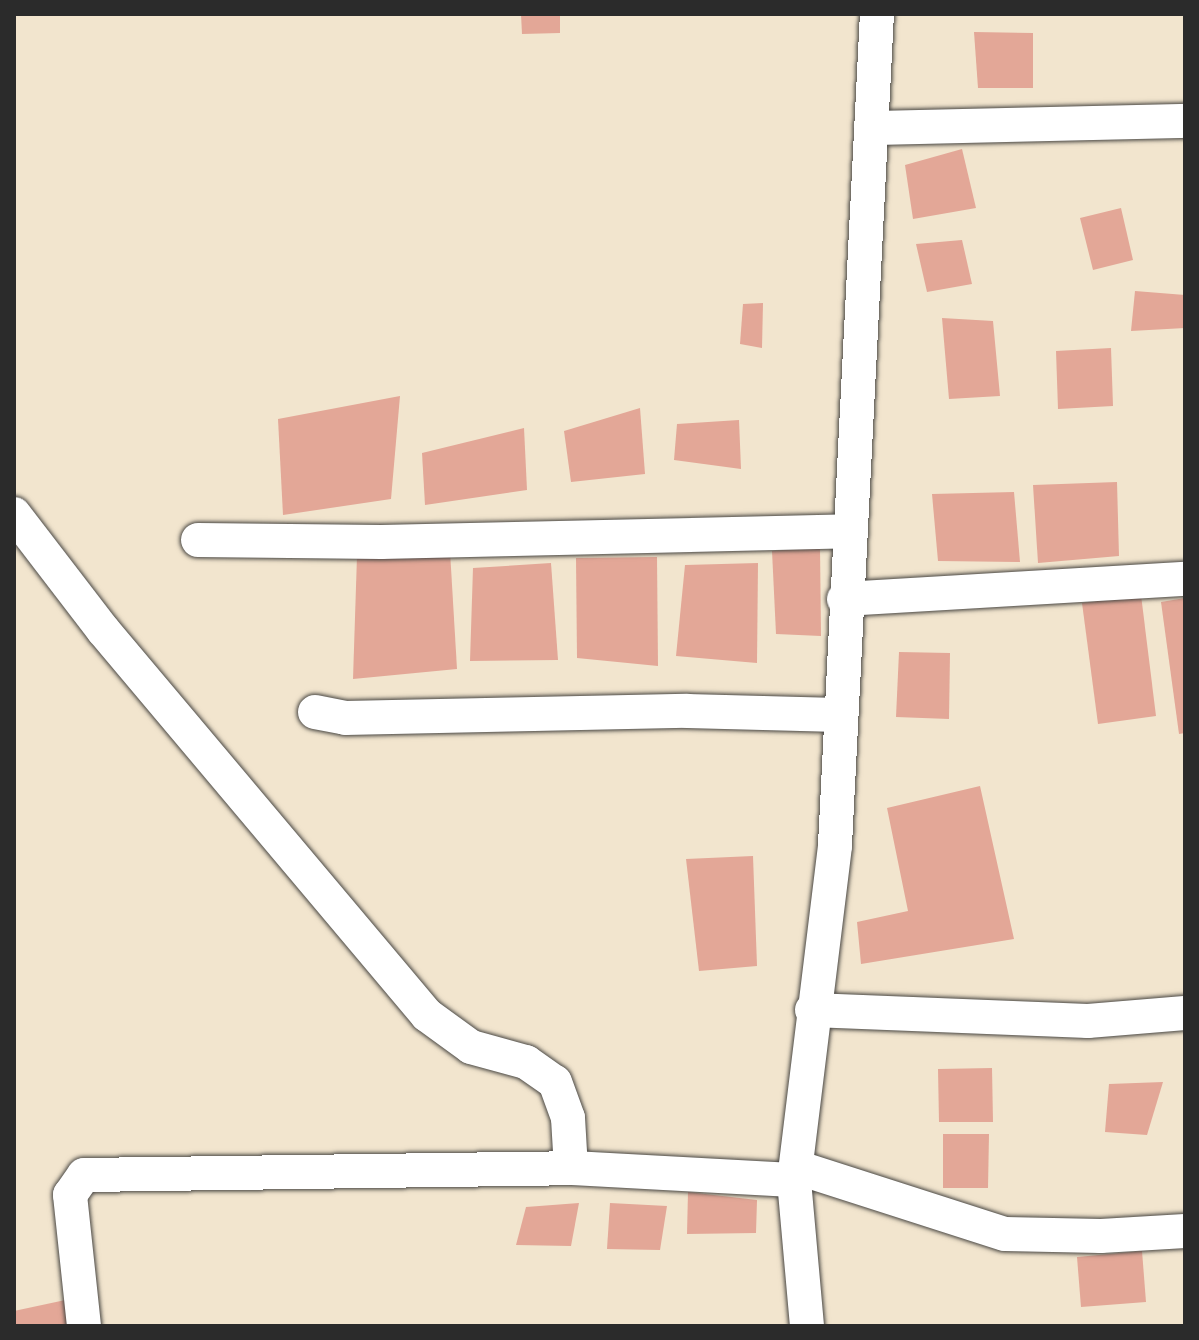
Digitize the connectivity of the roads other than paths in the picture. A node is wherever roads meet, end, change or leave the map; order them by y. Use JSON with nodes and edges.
{"nodes":[{"id":1,"x":877,"y":14,"type":"edge"},
{"id":2,"x":1185,"y":121,"type":"edge"},
{"id":3,"x":871,"y":128,"type":"junction"},
{"id":4,"x":14,"y":514,"type":"edge"},
{"id":5,"x":850,"y":531,"type":"junction"},
{"id":6,"x":198,"y":540,"type":"dead end"},
{"id":7,"x":1185,"y":579,"type":"edge"},
{"id":8,"x":844,"y":599,"type":"junction"},
{"id":9,"x":315,"y":712,"type":"dead end"},
{"id":10,"x":839,"y":715,"type":"junction"},
{"id":11,"x":812,"y":1010,"type":"junction"},
{"id":12,"x":1185,"y":1013,"type":"edge"},
{"id":13,"x":571,"y":1168,"type":"junction"},
{"id":14,"x":795,"y":1174,"type":"junction"},
{"id":15,"x":1185,"y":1231,"type":"edge"},
{"id":16,"x":84,"y":1326,"type":"edge"},
{"id":17,"x":807,"y":1326,"type":"edge"}],
"edges":[{"from":1,"to":3,"type":"street"},
{"from":2,"to":3,"type":"street"},
{"from":3,"to":5,"type":"street"},
{"from":4,"to":13,"type":"street"},
{"from":5,"to":6,"type":"street"},
{"from":5,"to":8,"type":"street"},
{"from":7,"to":8,"type":"street"},
{"from":8,"to":10,"type":"street"},
{"from":9,"to":10,"type":"street"},
{"from":10,"to":11,"type":"street"},
{"from":11,"to":12,"type":"street"},
{"from":11,"to":14,"type":"street"},
{"from":13,"to":14,"type":"street"},
{"from":13,"to":16,"type":"street"},
{"from":14,"to":15,"type":"street"},
{"from":14,"to":17,"type":"street"}]}
